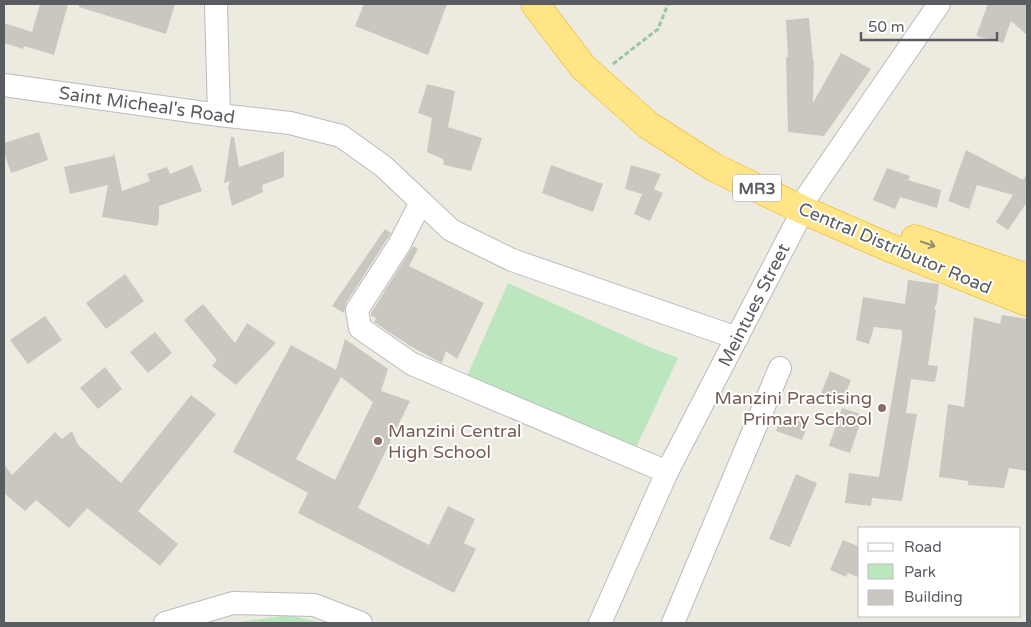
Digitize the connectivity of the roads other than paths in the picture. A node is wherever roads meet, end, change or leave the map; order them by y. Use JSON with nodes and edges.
{"nodes":[{"id":1,"x":216,"y":4,"type":"edge"},
{"id":2,"x":534,"y":4,"type":"edge"},
{"id":3,"x":556,"y":4,"type":"edge"},
{"id":4,"x":939,"y":4,"type":"edge"},
{"id":5,"x":4,"y":86,"type":"edge"},
{"id":6,"x":219,"y":115,"type":"junction"},
{"id":7,"x":421,"y":202,"type":"junction"},
{"id":8,"x":806,"y":203,"type":"junction"},
{"id":9,"x":1027,"y":278,"type":"edge"},
{"id":10,"x":1027,"y":302,"type":"edge"},
{"id":11,"x":737,"y":338,"type":"junction"},
{"id":12,"x":780,"y":368,"type":"dead end"},
{"id":13,"x":667,"y":472,"type":"junction"},
{"id":14,"x":165,"y":623,"type":"edge"},
{"id":15,"x":361,"y":623,"type":"edge"},
{"id":16,"x":600,"y":623,"type":"edge"},
{"id":17,"x":673,"y":623,"type":"edge"}],
"edges":[{"from":1,"to":6,"type":"street"},
{"from":2,"to":8,"type":"highway","name":"Central Distributor Road","number":"MR3"},
{"from":3,"to":8,"type":"highway","name":"Central Distributor Road","number":"MR3"},
{"from":4,"to":8,"type":"street","name":"Meintues Street"},
{"from":5,"to":6,"type":"street","name":"Saint Micheal's Road"},
{"from":6,"to":7,"type":"street","name":"Saint Micheal's Road"},
{"from":7,"to":11,"type":"street","name":"Saint Micheal's Road"},
{"from":7,"to":13,"type":"street"},
{"from":8,"to":9,"type":"highway","name":"Central Distributor Road","number":"MR3","one_way":true},
{"from":8,"to":10,"type":"highway","name":"Central Distributor Road","number":"MR3"},
{"from":8,"to":11,"type":"street","name":"Meintues Street"},
{"from":11,"to":13,"type":"street","name":"Meintues Street"},
{"from":12,"to":17,"type":"street"},
{"from":13,"to":16,"type":"street","name":"Meintues Street"},
{"from":14,"to":15,"type":"street"}]}
